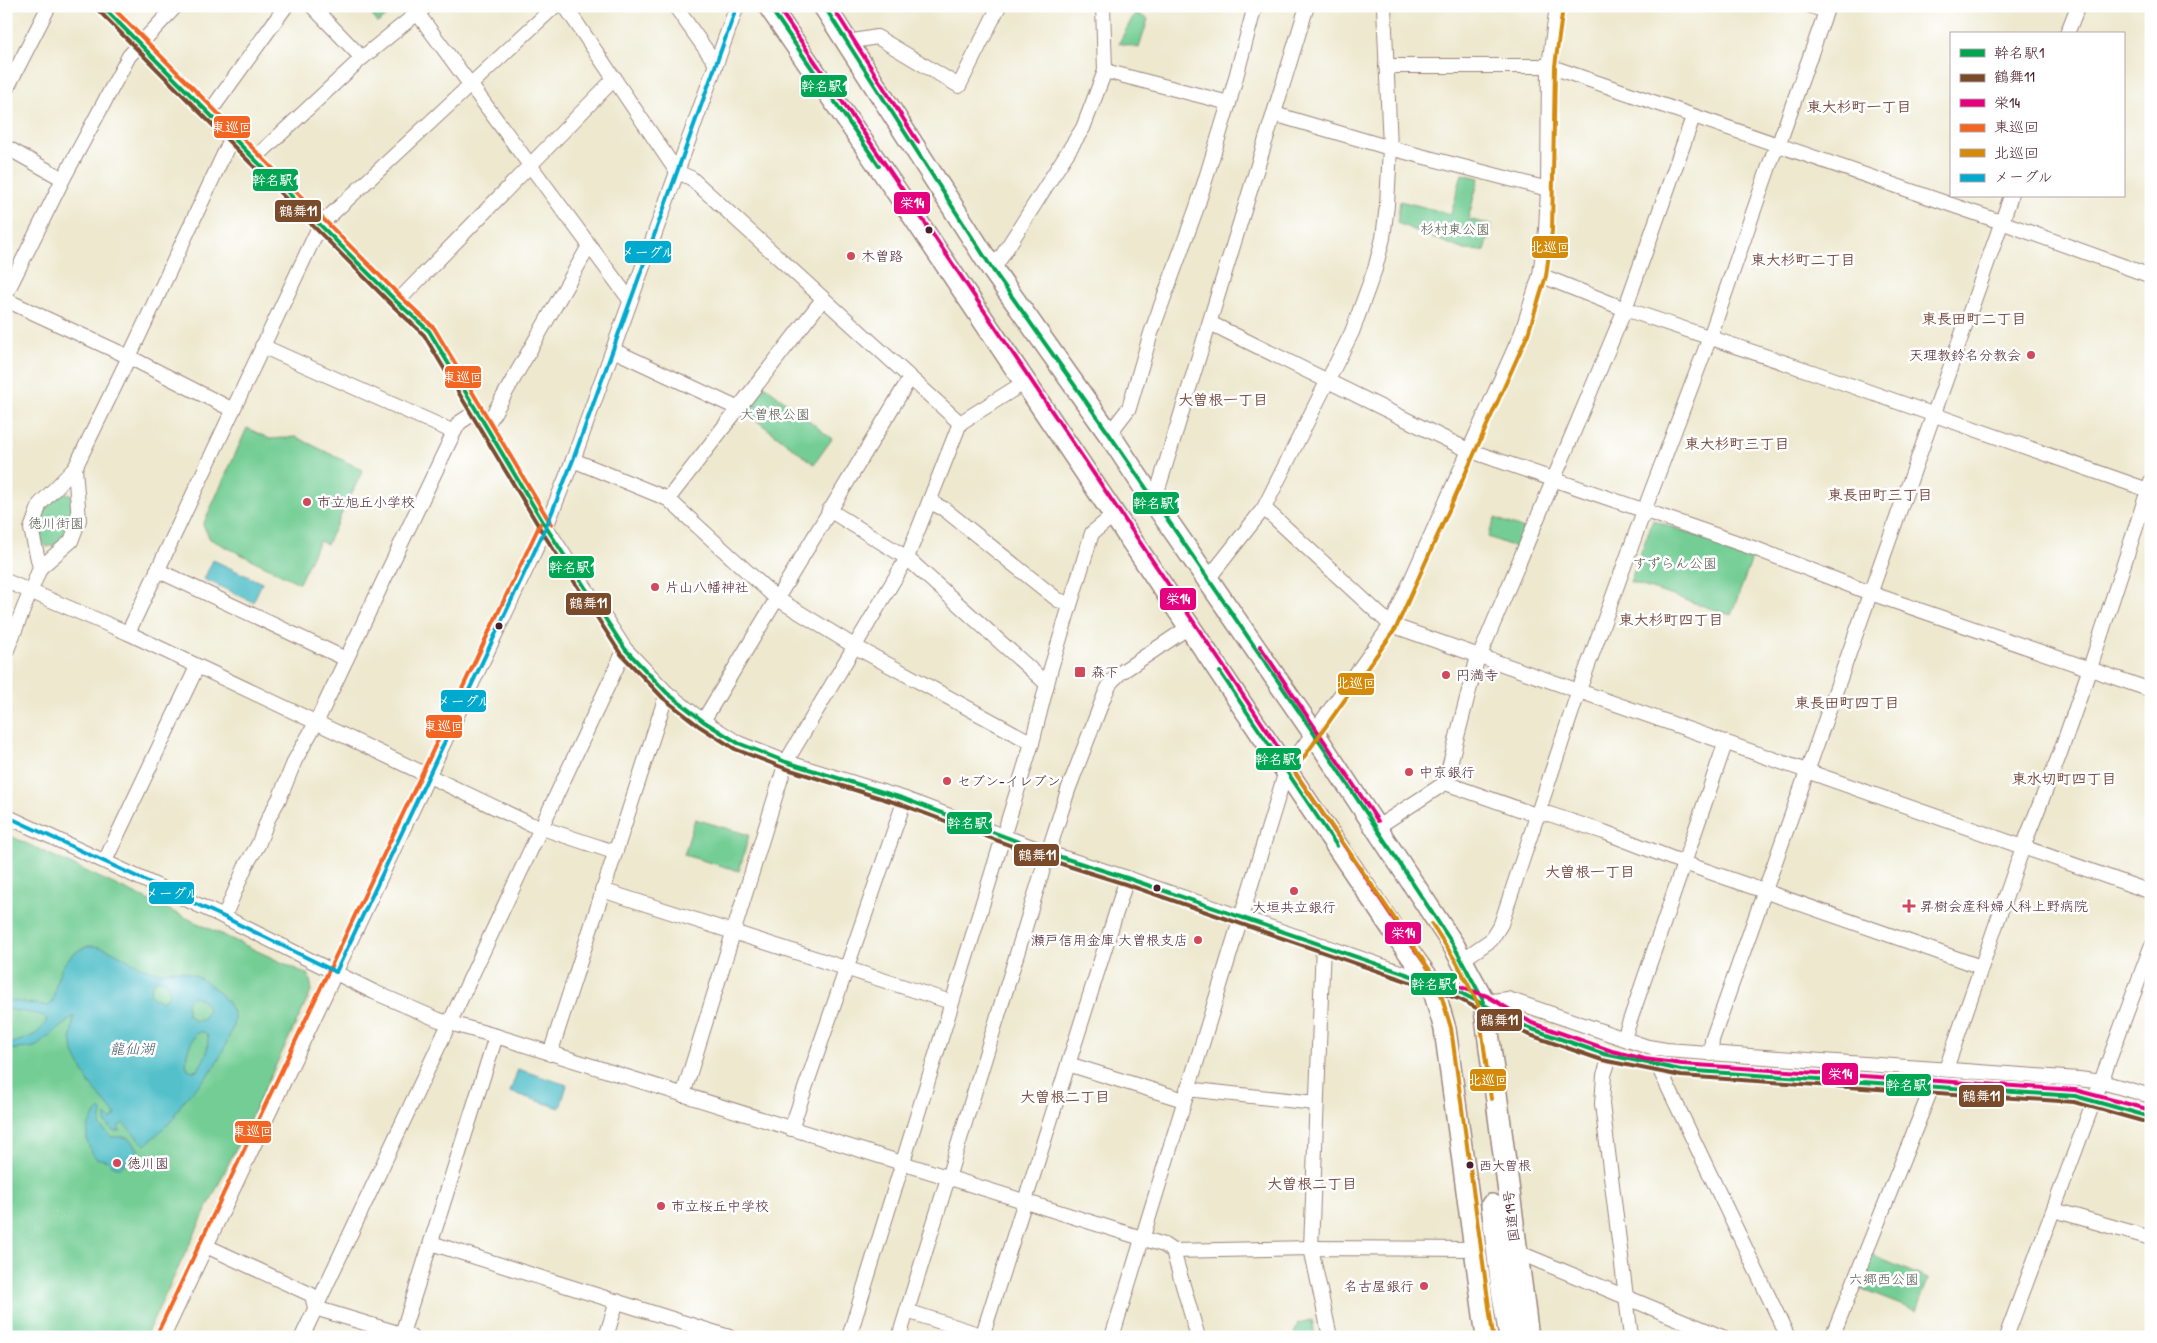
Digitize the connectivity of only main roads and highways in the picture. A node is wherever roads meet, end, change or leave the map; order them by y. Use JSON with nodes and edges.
{"nodes":[{"id":1,"x":769,"y":6,"type":"edge"},
{"id":2,"x":824,"y":6,"type":"edge"},
{"id":3,"x":1492,"y":1205,"type":"dead end"},
{"id":4,"x":1487,"y":1337,"type":"edge"},
{"id":5,"x":1510,"y":1337,"type":"edge"},
{"id":6,"x":1528,"y":1337,"type":"edge"}],
"edges":[{"from":1,"to":4,"type":"highway"},
{"from":2,"to":6,"type":"highway","name":"国道19号"},
{"from":3,"to":5,"type":"highway"}]}
